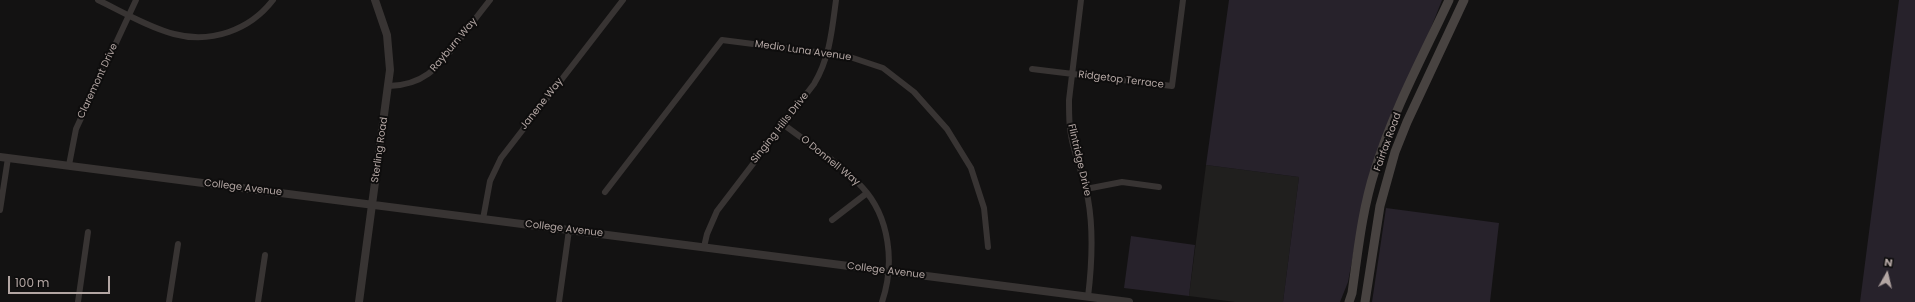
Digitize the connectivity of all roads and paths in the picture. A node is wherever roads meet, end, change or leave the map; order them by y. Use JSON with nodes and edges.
{"nodes":[{"id":1,"x":98,"y":0,"type":"edge"},
{"id":2,"x":136,"y":0,"type":"edge"},
{"id":3,"x":273,"y":0,"type":"edge"},
{"id":4,"x":375,"y":0,"type":"edge"},
{"id":5,"x":490,"y":0,"type":"edge"},
{"id":6,"x":623,"y":0,"type":"edge"},
{"id":7,"x":836,"y":0,"type":"edge"},
{"id":8,"x":1081,"y":0,"type":"edge"},
{"id":9,"x":1182,"y":0,"type":"edge"},
{"id":10,"x":1449,"y":0,"type":"edge"},
{"id":11,"x":1464,"y":0,"type":"edge"},
{"id":12,"x":129,"y":15,"type":"junction"},
{"id":13,"x":828,"y":54,"type":"junction"},
{"id":14,"x":1032,"y":69,"type":"dead end"},
{"id":15,"x":1072,"y":74,"type":"junction"},
{"id":16,"x":389,"y":86,"type":"junction"},
{"id":17,"x":784,"y":124,"type":"junction"},
{"id":18,"x":4,"y":157,"type":"edge"},
{"id":19,"x":69,"y":166,"type":"junction"},
{"id":20,"x":1159,"y":187,"type":"dead end"},
{"id":21,"x":1086,"y":189,"type":"junction"},
{"id":22,"x":605,"y":192,"type":"dead end"},
{"id":23,"x":867,"y":193,"type":"junction"},
{"id":24,"x":373,"y":205,"type":"junction"},
{"id":25,"x":0,"y":210,"type":"edge"},
{"id":26,"x":483,"y":219,"type":"junction"},
{"id":27,"x":832,"y":220,"type":"dead end"},
{"id":28,"x":568,"y":230,"type":"junction"},
{"id":29,"x":88,"y":232,"type":"dead end"},
{"id":30,"x":178,"y":244,"type":"dead end"},
{"id":31,"x":704,"y":247,"type":"junction"},
{"id":32,"x":988,"y":247,"type":"dead end"},
{"id":33,"x":264,"y":255,"type":"dead end"},
{"id":34,"x":888,"y":271,"type":"junction"},
{"id":35,"x":1088,"y":297,"type":"junction"},
{"id":36,"x":78,"y":302,"type":"edge"},
{"id":37,"x":170,"y":302,"type":"edge"},
{"id":38,"x":258,"y":302,"type":"edge"},
{"id":39,"x":359,"y":302,"type":"edge"},
{"id":40,"x":559,"y":302,"type":"edge"},
{"id":41,"x":882,"y":302,"type":"edge"},
{"id":42,"x":1129,"y":302,"type":"edge"},
{"id":43,"x":1349,"y":302,"type":"edge"},
{"id":44,"x":1364,"y":302,"type":"edge"}],
"edges":[{"from":1,"to":12,"type":"street"},
{"from":2,"to":12,"type":"street","name":"Claremont Drive"},
{"from":3,"to":12,"type":"street"},
{"from":4,"to":16,"type":"street","name":"Sterling Road"},
{"from":5,"to":16,"type":"street","name":"Rayburn Way"},
{"from":6,"to":26,"type":"street","name":"Janene Way"},
{"from":7,"to":13,"type":"street","name":"Singing Hills Drive"},
{"from":8,"to":15,"type":"street","name":"Flintridge Drive"},
{"from":9,"to":15,"type":"street","name":"Ridgetop Terrace"},
{"from":10,"to":43,"type":"main road","name":"Fairfax Road"},
{"from":11,"to":44,"type":"main road","name":"Fairfax Road"},
{"from":12,"to":19,"type":"street","name":"Claremont Drive"},
{"from":13,"to":17,"type":"street","name":"Singing Hills Drive"},
{"from":13,"to":22,"type":"street","name":"Medio Luna Avenue"},
{"from":13,"to":32,"type":"street","name":"Medio Luna Avenue"},
{"from":14,"to":15,"type":"street","name":"Ridgetop Terrace"},
{"from":15,"to":21,"type":"street","name":"Flintridge Drive"},
{"from":16,"to":24,"type":"street","name":"Sterling Road"},
{"from":17,"to":23,"type":"street","name":"O Donnell Way"},
{"from":17,"to":31,"type":"street","name":"Singing Hills Drive"},
{"from":18,"to":19,"type":"street","name":"College Avenue"},
{"from":18,"to":25,"type":"street"},
{"from":19,"to":24,"type":"street","name":"College Avenue"},
{"from":20,"to":21,"type":"street"},
{"from":21,"to":35,"type":"street","name":"Flintridge Drive"},
{"from":23,"to":27,"type":"street"},
{"from":23,"to":34,"type":"street","name":"O Donnell Way"},
{"from":24,"to":26,"type":"street","name":"College Avenue"},
{"from":24,"to":39,"type":"street","name":"Sterling Road"},
{"from":26,"to":28,"type":"street","name":"College Avenue"},
{"from":28,"to":31,"type":"street","name":"College Avenue"},
{"from":28,"to":40,"type":"street"},
{"from":29,"to":36,"type":"street"},
{"from":30,"to":37,"type":"street"},
{"from":31,"to":34,"type":"street","name":"College Avenue"},
{"from":33,"to":38,"type":"street"},
{"from":34,"to":35,"type":"street","name":"College Avenue"},
{"from":34,"to":41,"type":"street","name":"O Donnell Way"},
{"from":35,"to":42,"type":"street","name":"College Avenue"}]}
